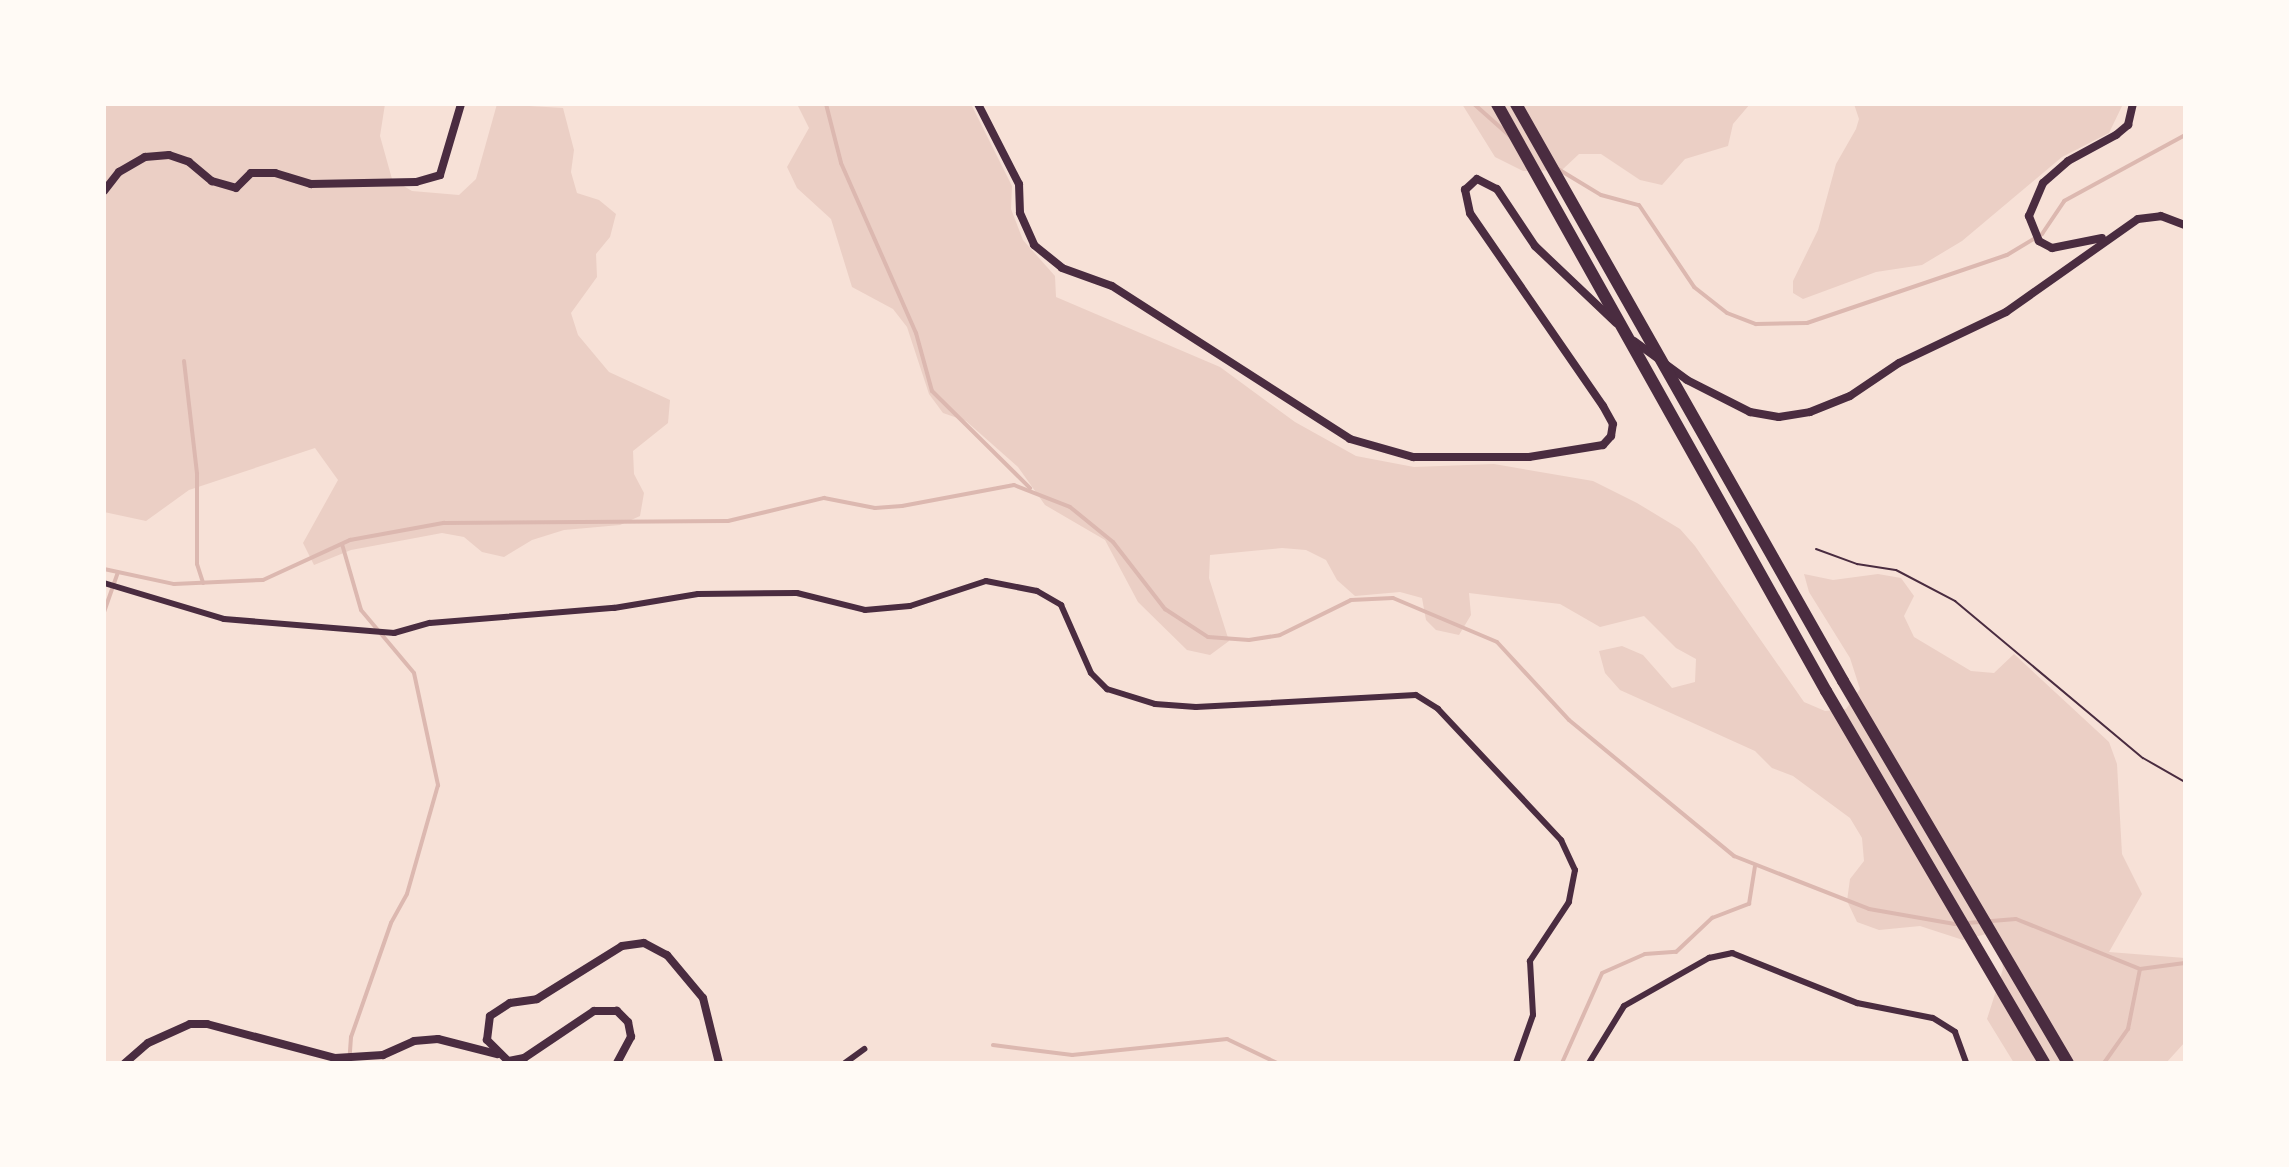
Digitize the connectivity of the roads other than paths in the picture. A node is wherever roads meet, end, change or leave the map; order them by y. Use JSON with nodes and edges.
{"nodes":[{"id":1,"x":461,"y":104,"type":"edge"},
{"id":2,"x":978,"y":104,"type":"edge"},
{"id":3,"x":1497,"y":104,"type":"edge"},
{"id":4,"x":1516,"y":104,"type":"edge"},
{"id":5,"x":2133,"y":104,"type":"edge"},
{"id":6,"x":104,"y":191,"type":"edge"},
{"id":7,"x":2185,"y":225,"type":"edge"},
{"id":8,"x":2107,"y":236,"type":"junction"},
{"id":9,"x":104,"y":583,"type":"edge"},
{"id":10,"x":864,"y":1049,"type":"dead end"},
{"id":11,"x":497,"y":1054,"type":"junction"},
{"id":12,"x":125,"y":1063,"type":"edge"},
{"id":13,"x":617,"y":1063,"type":"edge"},
{"id":14,"x":719,"y":1063,"type":"edge"},
{"id":15,"x":845,"y":1063,"type":"edge"},
{"id":16,"x":1516,"y":1063,"type":"edge"},
{"id":17,"x":1589,"y":1063,"type":"edge"},
{"id":18,"x":1966,"y":1063,"type":"edge"},
{"id":19,"x":2044,"y":1063,"type":"edge"},
{"id":20,"x":2068,"y":1063,"type":"edge"}],
"edges":[{"from":1,"to":6,"type":"street"},
{"from":2,"to":8,"type":"street"},
{"from":3,"to":19,"type":"highway"},
{"from":4,"to":20,"type":"highway"},
{"from":5,"to":8,"type":"street"},
{"from":7,"to":8,"type":"street"},
{"from":9,"to":16,"type":"street"},
{"from":10,"to":15,"type":"street"},
{"from":11,"to":12,"type":"street"},
{"from":11,"to":13,"type":"street"},
{"from":11,"to":14,"type":"street"},
{"from":17,"to":18,"type":"street"}]}
